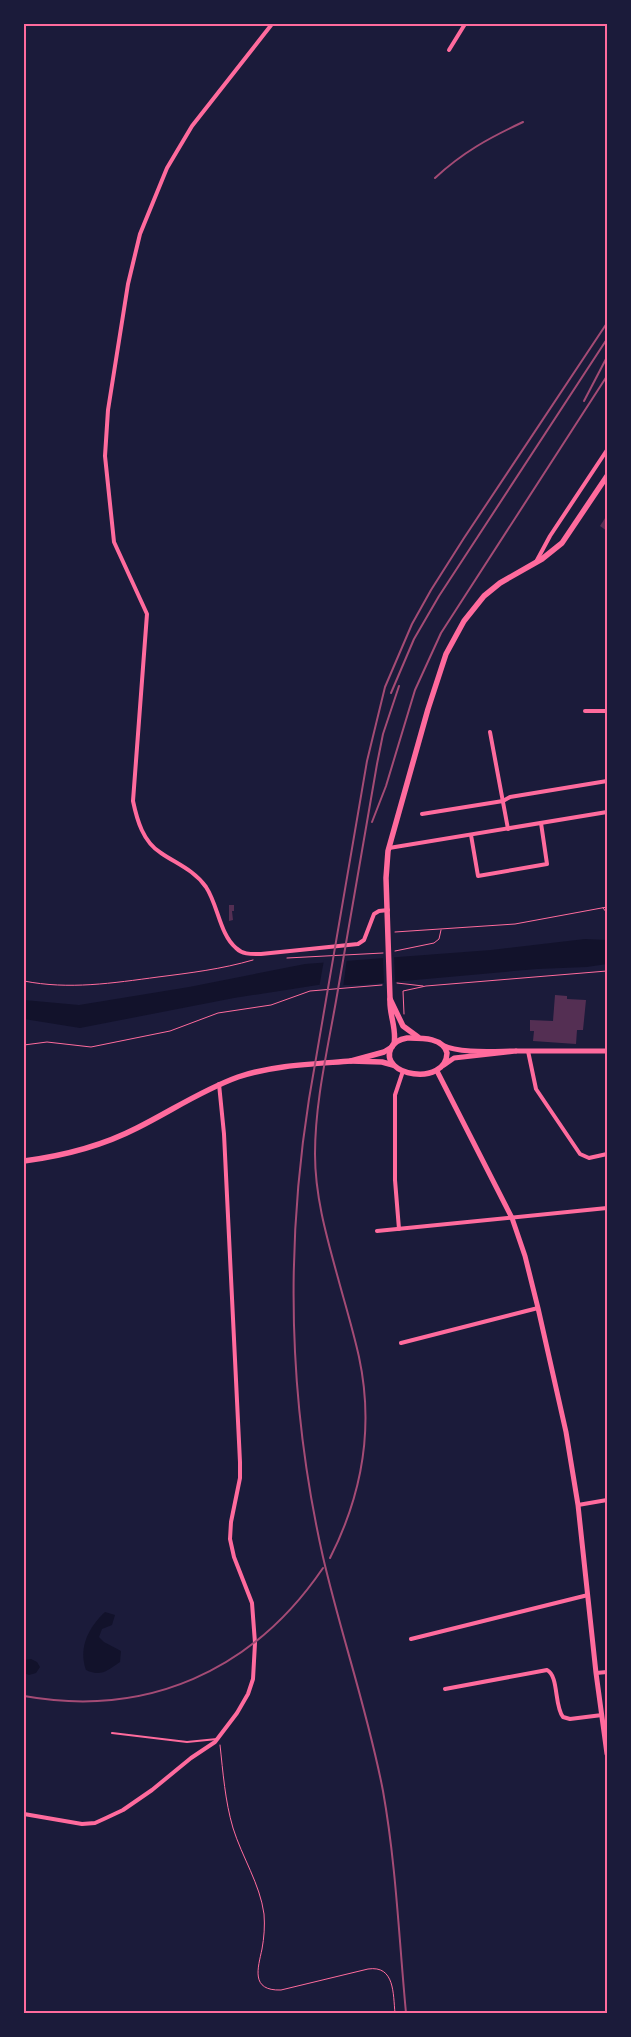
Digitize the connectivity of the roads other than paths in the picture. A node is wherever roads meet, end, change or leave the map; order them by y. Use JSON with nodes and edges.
{"nodes":[{"id":1,"x":272,"y":24,"type":"edge"},
{"id":2,"x":465,"y":24,"type":"edge"},
{"id":3,"x":449,"y":50,"type":"dead end"},
{"id":4,"x":607,"y":450,"type":"edge"},
{"id":5,"x":607,"y":476,"type":"edge"},
{"id":6,"x":536,"y":563,"type":"junction"},
{"id":7,"x":585,"y":711,"type":"dead end"},
{"id":8,"x":607,"y":711,"type":"edge"},
{"id":9,"x":490,"y":732,"type":"dead end"},
{"id":10,"x":607,"y":781,"type":"edge"},
{"id":11,"x":503,"y":801,"type":"junction"},
{"id":12,"x":607,"y":812,"type":"edge"},
{"id":13,"x":422,"y":814,"type":"dead end"},
{"id":14,"x":540,"y":823,"type":"junction"},
{"id":15,"x":508,"y":829,"type":"junction"},
{"id":16,"x":471,"y":835,"type":"junction"},
{"id":17,"x":389,"y":848,"type":"junction"},
{"id":18,"x":388,"y":910,"type":"junction"},
{"id":19,"x":390,"y":996,"type":"junction"},
{"id":20,"x":420,"y":1038,"type":"junction"},
{"id":21,"x":441,"y":1044,"type":"junction"},
{"id":22,"x":393,"y":1045,"type":"junction"},
{"id":23,"x":516,"y":1051,"type":"junction"},
{"id":24,"x":528,"y":1051,"type":"junction"},
{"id":25,"x":607,"y":1051,"type":"edge"},
{"id":26,"x":351,"y":1061,"type":"junction"},
{"id":27,"x":444,"y":1065,"type":"junction"},
{"id":28,"x":394,"y":1066,"type":"junction"},
{"id":29,"x":403,"y":1071,"type":"junction"},
{"id":30,"x":437,"y":1071,"type":"junction"},
{"id":31,"x":219,"y":1084,"type":"junction"},
{"id":32,"x":607,"y":1154,"type":"edge"},
{"id":33,"x":24,"y":1160,"type":"edge"},
{"id":34,"x":607,"y":1208,"type":"edge"},
{"id":35,"x":512,"y":1218,"type":"junction"},
{"id":36,"x":399,"y":1229,"type":"junction"},
{"id":37,"x":377,"y":1231,"type":"dead end"},
{"id":38,"x":538,"y":1308,"type":"junction"},
{"id":39,"x":401,"y":1343,"type":"dead end"},
{"id":40,"x":607,"y":1500,"type":"edge"},
{"id":41,"x":578,"y":1505,"type":"junction"},
{"id":42,"x":588,"y":1595,"type":"junction"},
{"id":43,"x":411,"y":1639,"type":"dead end"},
{"id":44,"x":607,"y":1672,"type":"edge"},
{"id":45,"x":596,"y":1673,"type":"junction"},
{"id":46,"x":445,"y":1689,"type":"dead end"},
{"id":47,"x":602,"y":1715,"type":"junction"},
{"id":48,"x":112,"y":1733,"type":"dead end"},
{"id":49,"x":219,"y":1739,"type":"junction"},
{"id":50,"x":607,"y":1754,"type":"edge"},
{"id":51,"x":24,"y":1814,"type":"edge"}],
"edges":[{"from":1,"to":18,"type":"street"},
{"from":2,"to":3,"type":"street"},
{"from":4,"to":6,"type":"street"},
{"from":5,"to":6,"type":"main road"},
{"from":6,"to":17,"type":"main road"},
{"from":7,"to":8,"type":"street"},
{"from":9,"to":11,"type":"street"},
{"from":10,"to":11,"type":"street"},
{"from":11,"to":13,"type":"street"},
{"from":11,"to":15,"type":"street"},
{"from":12,"to":14,"type":"street"},
{"from":14,"to":15,"type":"street"},
{"from":14,"to":16,"type":"street"},
{"from":15,"to":16,"type":"street"},
{"from":16,"to":17,"type":"street"},
{"from":17,"to":18,"type":"main road"},
{"from":18,"to":19,"type":"main road"},
{"from":19,"to":20,"type":"main road"},
{"from":19,"to":22,"type":"main road"},
{"from":20,"to":21,"type":"main road"},
{"from":20,"to":22,"type":"main road"},
{"from":21,"to":23,"type":"street"},
{"from":21,"to":27,"type":"main road"},
{"from":22,"to":26,"type":"main road"},
{"from":22,"to":28,"type":"main road"},
{"from":23,"to":24,"type":"street"},
{"from":23,"to":27,"type":"street"},
{"from":24,"to":25,"type":"street"},
{"from":24,"to":32,"type":"street"},
{"from":26,"to":28,"type":"main road"},
{"from":26,"to":31,"type":"main road"},
{"from":27,"to":30,"type":"main road"},
{"from":28,"to":29,"type":"main road"},
{"from":29,"to":30,"type":"main road"},
{"from":29,"to":36,"type":"street"},
{"from":30,"to":35,"type":"street"},
{"from":31,"to":33,"type":"main road"},
{"from":31,"to":49,"type":"street"},
{"from":34,"to":35,"type":"street"},
{"from":35,"to":36,"type":"street"},
{"from":35,"to":38,"type":"street"},
{"from":36,"to":37,"type":"street"},
{"from":38,"to":39,"type":"street"},
{"from":38,"to":41,"type":"street"},
{"from":40,"to":41,"type":"street"},
{"from":41,"to":42,"type":"street"},
{"from":42,"to":43,"type":"street"},
{"from":42,"to":45,"type":"street"},
{"from":44,"to":45,"type":"street"},
{"from":45,"to":47,"type":"street"},
{"from":46,"to":47,"type":"street"},
{"from":47,"to":50,"type":"street"},
{"from":48,"to":49,"type":"lane"},
{"from":49,"to":51,"type":"street"}]}
